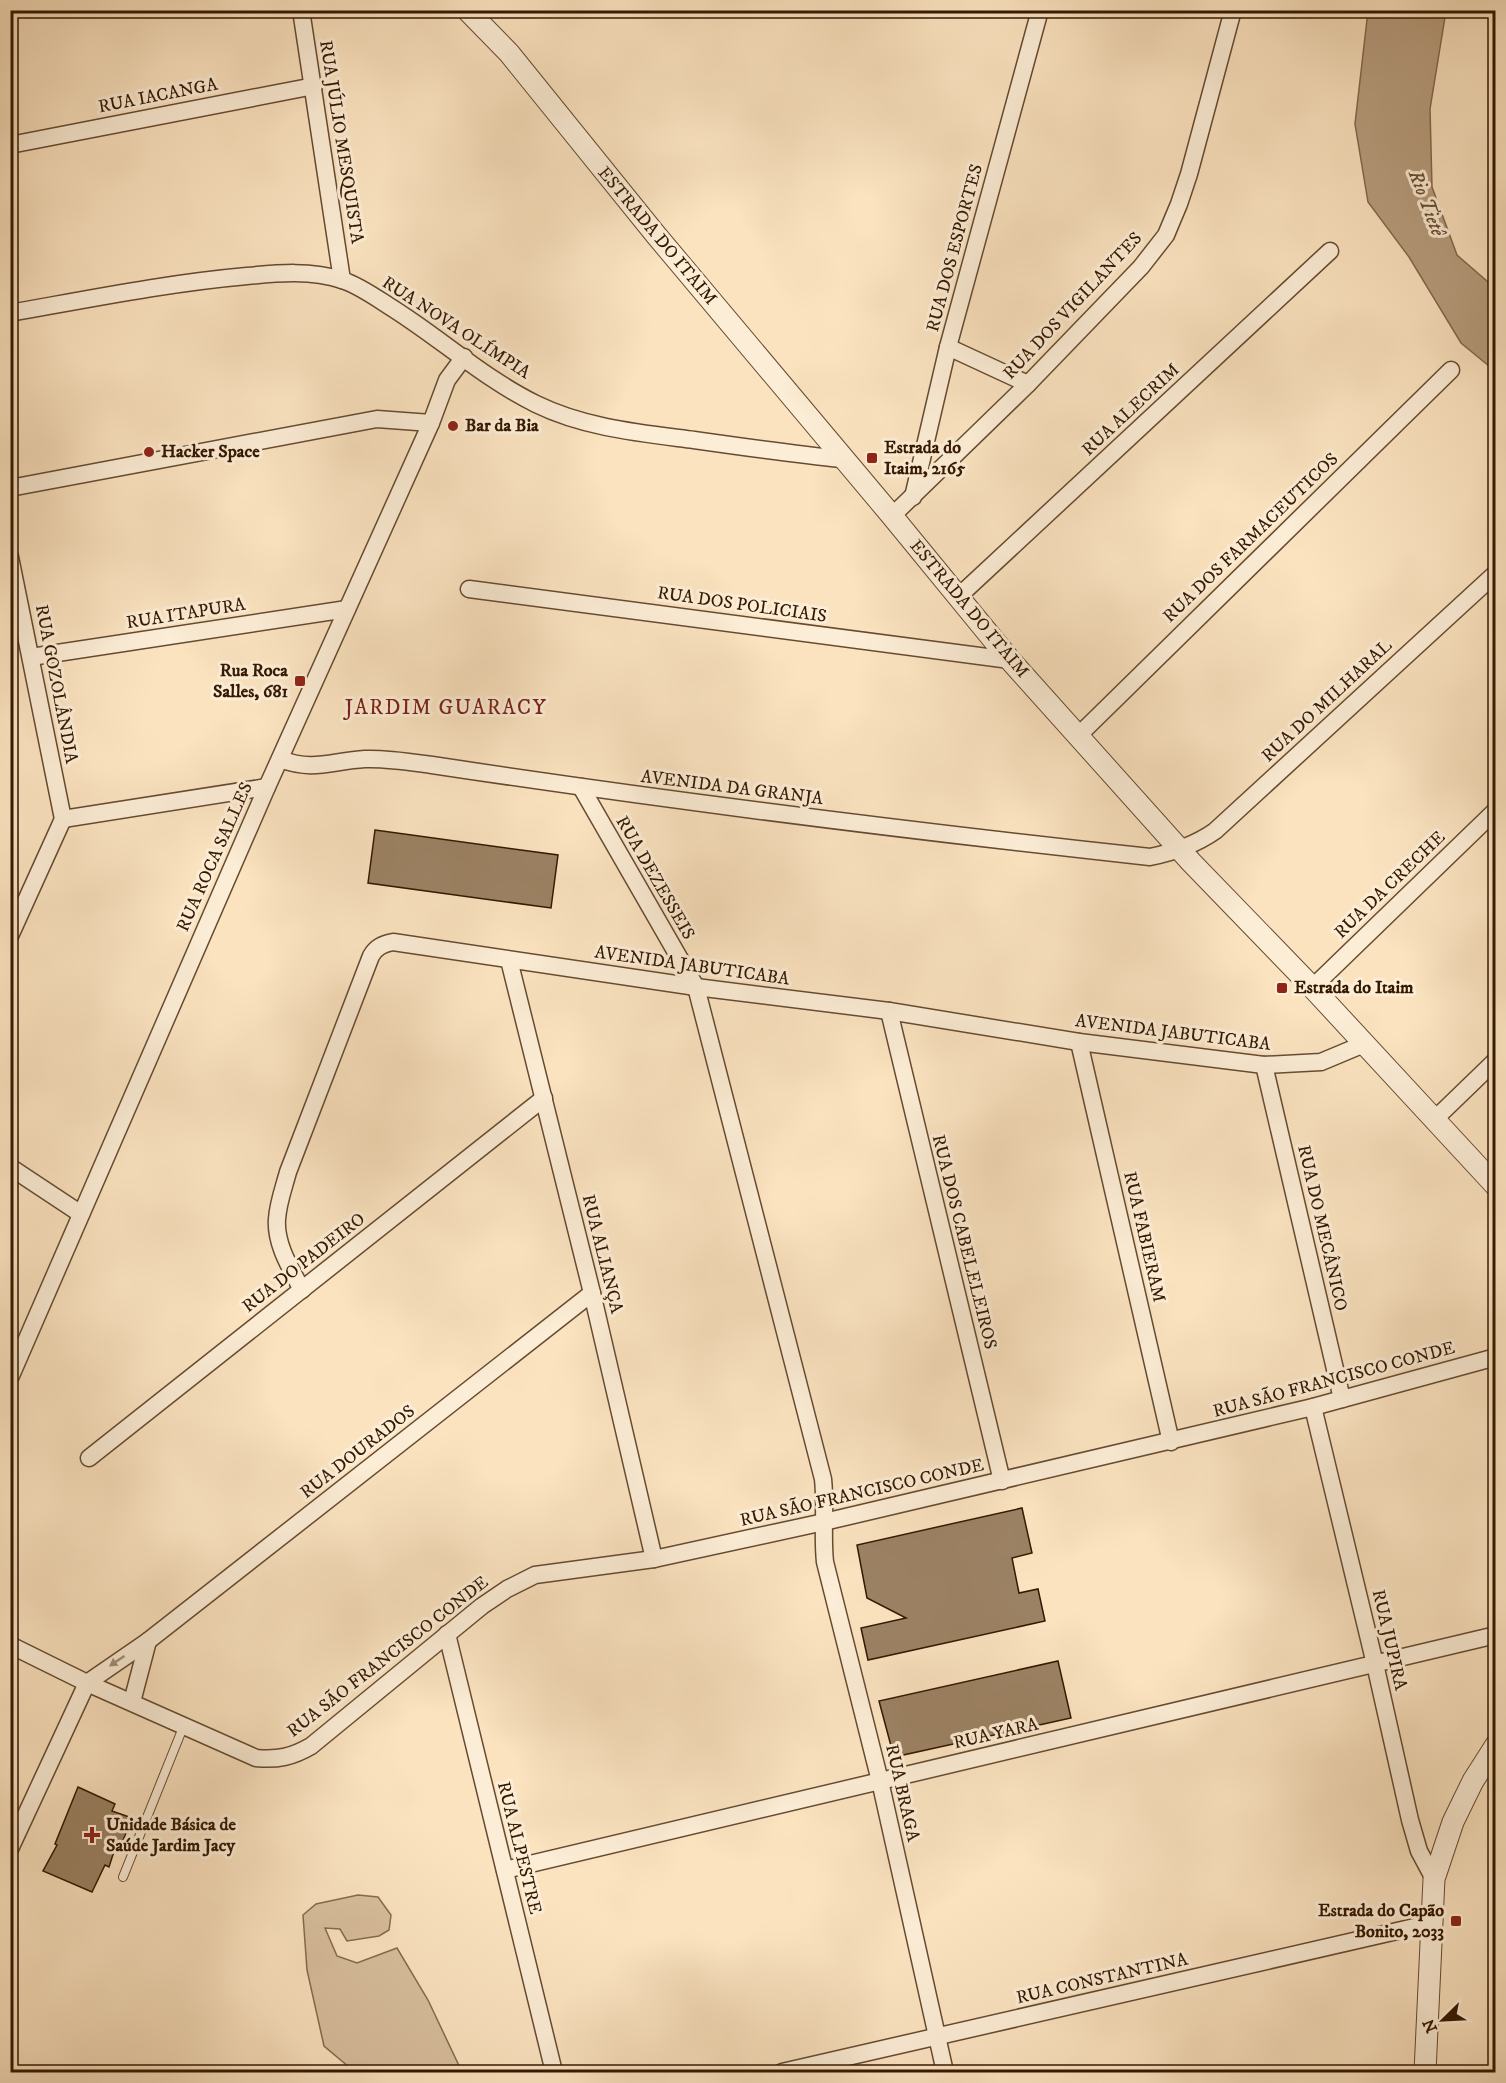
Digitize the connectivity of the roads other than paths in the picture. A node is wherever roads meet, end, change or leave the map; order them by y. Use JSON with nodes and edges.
{"nodes":[{"id":1,"x":301,"y":10,"type":"edge"},
{"id":2,"x":467,"y":10,"type":"edge"},
{"id":3,"x":1040,"y":10,"type":"edge"},
{"id":4,"x":1233,"y":10,"type":"edge"},
{"id":5,"x":314,"y":86,"type":"junction"},
{"id":6,"x":10,"y":145,"type":"edge"},
{"id":7,"x":1330,"y":251,"type":"dead end"},
{"id":8,"x":342,"y":280,"type":"junction"},
{"id":9,"x":10,"y":313,"type":"edge"},
{"id":10,"x":948,"y":347,"type":"junction"},
{"id":11,"x":464,"y":357,"type":"junction"},
{"id":12,"x":1451,"y":370,"type":"dead end"},
{"id":13,"x":1028,"y":384,"type":"junction"},
{"id":14,"x":431,"y":423,"type":"junction"},
{"id":15,"x":842,"y":459,"type":"junction"},
{"id":16,"x":10,"y":488,"type":"edge"},
{"id":17,"x":913,"y":498,"type":"junction"},
{"id":18,"x":892,"y":516,"type":"junction"},
{"id":19,"x":10,"y":557,"type":"edge"},
{"id":20,"x":1496,"y":573,"type":"edge"},
{"id":21,"x":469,"y":589,"type":"dead end"},
{"id":22,"x":958,"y":597,"type":"junction"},
{"id":23,"x":347,"y":609,"type":"junction"},
{"id":24,"x":31,"y":657,"type":"junction"},
{"id":25,"x":1010,"y":660,"type":"junction"},
{"id":26,"x":1078,"y":735,"type":"junction"},
{"id":27,"x":280,"y":759,"type":"junction"},
{"id":28,"x":267,"y":787,"type":"junction"},
{"id":29,"x":581,"y":788,"type":"junction"},
{"id":30,"x":1496,"y":810,"type":"edge"},
{"id":31,"x":63,"y":819,"type":"junction"},
{"id":32,"x":1180,"y":850,"type":"junction"},
{"id":33,"x":10,"y":936,"type":"edge"},
{"id":34,"x":509,"y":960,"type":"junction"},
{"id":35,"x":696,"y":987,"type":"junction"},
{"id":36,"x":1313,"y":987,"type":"junction"},
{"id":37,"x":888,"y":1011,"type":"junction"},
{"id":38,"x":1079,"y":1042,"type":"junction"},
{"id":39,"x":1364,"y":1044,"type":"junction"},
{"id":40,"x":1496,"y":1060,"type":"edge"},
{"id":41,"x":1264,"y":1065,"type":"junction"},
{"id":42,"x":543,"y":1098,"type":"junction"},
{"id":43,"x":1434,"y":1119,"type":"junction"},
{"id":44,"x":10,"y":1167,"type":"edge"},
{"id":45,"x":1496,"y":1186,"type":"edge"},
{"id":46,"x":81,"y":1214,"type":"junction"},
{"id":47,"x":302,"y":1290,"type":"junction"},
{"id":48,"x":592,"y":1293,"type":"junction"},
{"id":49,"x":1496,"y":1357,"type":"edge"},
{"id":50,"x":10,"y":1378,"type":"edge"},
{"id":51,"x":1342,"y":1399,"type":"junction"},
{"id":52,"x":1313,"y":1407,"type":"junction"},
{"id":53,"x":1172,"y":1442,"type":"junction"},
{"id":54,"x":89,"y":1458,"type":"dead end"},
{"id":55,"x":1002,"y":1481,"type":"junction"},
{"id":56,"x":824,"y":1522,"type":"junction"},
{"id":57,"x":654,"y":1559,"type":"junction"},
{"id":58,"x":447,"y":1634,"type":"junction"},
{"id":59,"x":1496,"y":1635,"type":"edge"},
{"id":60,"x":148,"y":1641,"type":"junction"},
{"id":61,"x":10,"y":1645,"type":"edge"},
{"id":62,"x":1375,"y":1664,"type":"junction"},
{"id":63,"x":87,"y":1683,"type":"junction"},
{"id":64,"x":132,"y":1702,"type":"junction"},
{"id":65,"x":184,"y":1725,"type":"junction"},
{"id":66,"x":1496,"y":1745,"type":"edge"},
{"id":67,"x":880,"y":1781,"type":"junction"},
{"id":68,"x":10,"y":1849,"type":"edge"},
{"id":69,"x":505,"y":1870,"type":"junction"},
{"id":70,"x":123,"y":1877,"type":"dead end"},
{"id":71,"x":1434,"y":1879,"type":"junction"},
{"id":72,"x":1432,"y":1923,"type":"junction"},
{"id":73,"x":937,"y":2037,"type":"junction"},
{"id":74,"x":554,"y":2073,"type":"edge"},
{"id":75,"x":782,"y":2073,"type":"edge"},
{"id":76,"x":945,"y":2073,"type":"edge"},
{"id":77,"x":1425,"y":2073,"type":"edge"}],
"edges":[{"from":1,"to":5,"type":"street","name":"RUA JÚLIO MESQUISTA"},
{"from":2,"to":15,"type":"street","name":"ESTRADA DO ITAIM"},
{"from":3,"to":10,"type":"street","name":"RUA DOS ESPORTES"},
{"from":4,"to":13,"type":"street","name":"RUA DOS VIGILANTES"},
{"from":5,"to":6,"type":"street","name":"RUA IACANGA"},
{"from":5,"to":8,"type":"street","name":"RUA JÚLIO MESQUISTA"},
{"from":7,"to":22,"type":"street","name":"RUA ALECRIM"},
{"from":8,"to":9,"type":"street","name":"RUA NOVA OLÍMPIA"},
{"from":8,"to":11,"type":"street","name":"RUA NOVA OLÍMPIA"},
{"from":10,"to":13,"type":"street"},
{"from":10,"to":17,"type":"street","name":"RUA DOS ESPORTES"},
{"from":11,"to":14,"type":"street","name":"RUA ROCA SALLES"},
{"from":11,"to":15,"type":"street","name":"RUA NOVA OLÍMPIA"},
{"from":12,"to":26,"type":"street","name":"RUA DOS FARMACEUTICOS"},
{"from":13,"to":17,"type":"street","name":"RUA DOS VIGILANTES"},
{"from":14,"to":16,"type":"street"},
{"from":14,"to":23,"type":"street","name":"RUA ROCA SALLES"},
{"from":15,"to":18,"type":"street","name":"ESTRADA DO ITAIM"},
{"from":17,"to":18,"type":"street","name":"RUA DOS VIGILANTES"},
{"from":18,"to":22,"type":"street","name":"ESTRADA DO ITAIM"},
{"from":19,"to":24,"type":"street","name":"RUA GOZOLÂNDIA"},
{"from":20,"to":32,"type":"street","name":"RUA DO MILHARAL"},
{"from":21,"to":25,"type":"street","name":"RUA DOS POLICIAIS"},
{"from":22,"to":25,"type":"street","name":"ESTRADA DO ITAIM"},
{"from":23,"to":24,"type":"street","name":"RUA ITAPURA"},
{"from":23,"to":27,"type":"street","name":"RUA ROCA SALLES"},
{"from":24,"to":31,"type":"street","name":"RUA GOZOLÂNDIA"},
{"from":25,"to":26,"type":"street","name":"ESTRADA DO ITAIM"},
{"from":26,"to":32,"type":"street","name":"ESTRADA DO ITAIM"},
{"from":27,"to":28,"type":"street","name":"RUA ROCA SALLES"},
{"from":27,"to":29,"type":"street","name":"AVENIDA DA GRANJA"},
{"from":28,"to":31,"type":"street"},
{"from":28,"to":46,"type":"street","name":"RUA ROCA SALLES"},
{"from":29,"to":32,"type":"street","name":"AVENIDA DA GRANJA"},
{"from":29,"to":35,"type":"street","name":"RUA DEZESSEIS"},
{"from":30,"to":36,"type":"street","name":"RUA DA CRECHE"},
{"from":31,"to":33,"type":"street"},
{"from":32,"to":36,"type":"street","name":"ESTRADA DO ITAIM"},
{"from":34,"to":35,"type":"street","name":"AVENIDA JABUTICABA"},
{"from":34,"to":42,"type":"street","name":"RUA ALIANÇA"},
{"from":34,"to":47,"type":"street","name":"AVENIDA JABUTICABA"},
{"from":35,"to":37,"type":"street","name":"AVENIDA JABUTICABA"},
{"from":35,"to":56,"type":"street"},
{"from":36,"to":39,"type":"street","name":"ESTRADA DO ITAIM"},
{"from":37,"to":38,"type":"street","name":"AVENIDA JABUTICABA"},
{"from":37,"to":55,"type":"street","name":"RUA DOS CABELELEIROS"},
{"from":38,"to":41,"type":"street","name":"AVENIDA JABUTICABA"},
{"from":38,"to":53,"type":"street","name":"RUA FABIERAM"},
{"from":39,"to":41,"type":"street","name":"AVENIDA JABUTICABA"},
{"from":39,"to":43,"type":"street","name":"ESTRADA DO ITAIM"},
{"from":40,"to":43,"type":"street"},
{"from":41,"to":51,"type":"street","name":"RUA DO MECÂNICO"},
{"from":42,"to":47,"type":"street","name":"RUA DO PADEIRO"},
{"from":42,"to":48,"type":"street","name":"RUA ALIANÇA"},
{"from":43,"to":45,"type":"street","name":"ESTRADA DO ITAIM"},
{"from":44,"to":46,"type":"street"},
{"from":46,"to":50,"type":"street","name":"RUA ROCA SALLES"},
{"from":47,"to":54,"type":"street","name":"RUA DO PADEIRO"},
{"from":48,"to":57,"type":"street","name":"RUA ALIANÇA"},
{"from":48,"to":60,"type":"street","name":"RUA DOURADOS"},
{"from":49,"to":51,"type":"street","name":"RUA SÃO FRANCISCO CONDE"},
{"from":51,"to":52,"type":"street","name":"RUA SÃO FRANCISCO CONDE"},
{"from":52,"to":53,"type":"street","name":"RUA SÃO FRANCISCO CONDE"},
{"from":52,"to":62,"type":"street","name":"RUA JUPIRA"},
{"from":53,"to":55,"type":"street","name":"RUA SÃO FRANCISCO CONDE"},
{"from":55,"to":56,"type":"street","name":"RUA SÃO FRANCISCO CONDE"},
{"from":56,"to":57,"type":"street","name":"RUA SÃO FRANCISCO CONDE"},
{"from":56,"to":67,"type":"street","name":"RUA BRAGA"},
{"from":57,"to":58,"type":"street","name":"RUA SÃO FRANCISCO CONDE"},
{"from":58,"to":65,"type":"street","name":"RUA SÃO FRANCISCO CONDE"},
{"from":58,"to":69,"type":"street","name":"RUA ALPESTRE"},
{"from":59,"to":62,"type":"street","name":"RUA YARA"},
{"from":60,"to":63,"type":"street","name":"RUA DOURADOS","one_way":true},
{"from":60,"to":64,"type":"street"},
{"from":61,"to":63,"type":"street"},
{"from":62,"to":67,"type":"street","name":"RUA YARA"},
{"from":62,"to":71,"type":"street","name":"RUA JUPIRA"},
{"from":63,"to":64,"type":"street"},
{"from":63,"to":68,"type":"street"},
{"from":64,"to":65,"type":"street"},
{"from":65,"to":70,"type":"lane"},
{"from":66,"to":71,"type":"street"},
{"from":67,"to":69,"type":"street","name":"RUA YARA"},
{"from":67,"to":73,"type":"street","name":"RUA BRAGA"},
{"from":69,"to":74,"type":"street","name":"RUA ALPESTRE"},
{"from":71,"to":72,"type":"street"},
{"from":72,"to":73,"type":"street","name":"RUA CONSTANTINA"},
{"from":72,"to":77,"type":"street"},
{"from":73,"to":75,"type":"street","name":"RUA CONSTANTINA"},
{"from":73,"to":76,"type":"street","name":"RUA BRAGA"}]}
